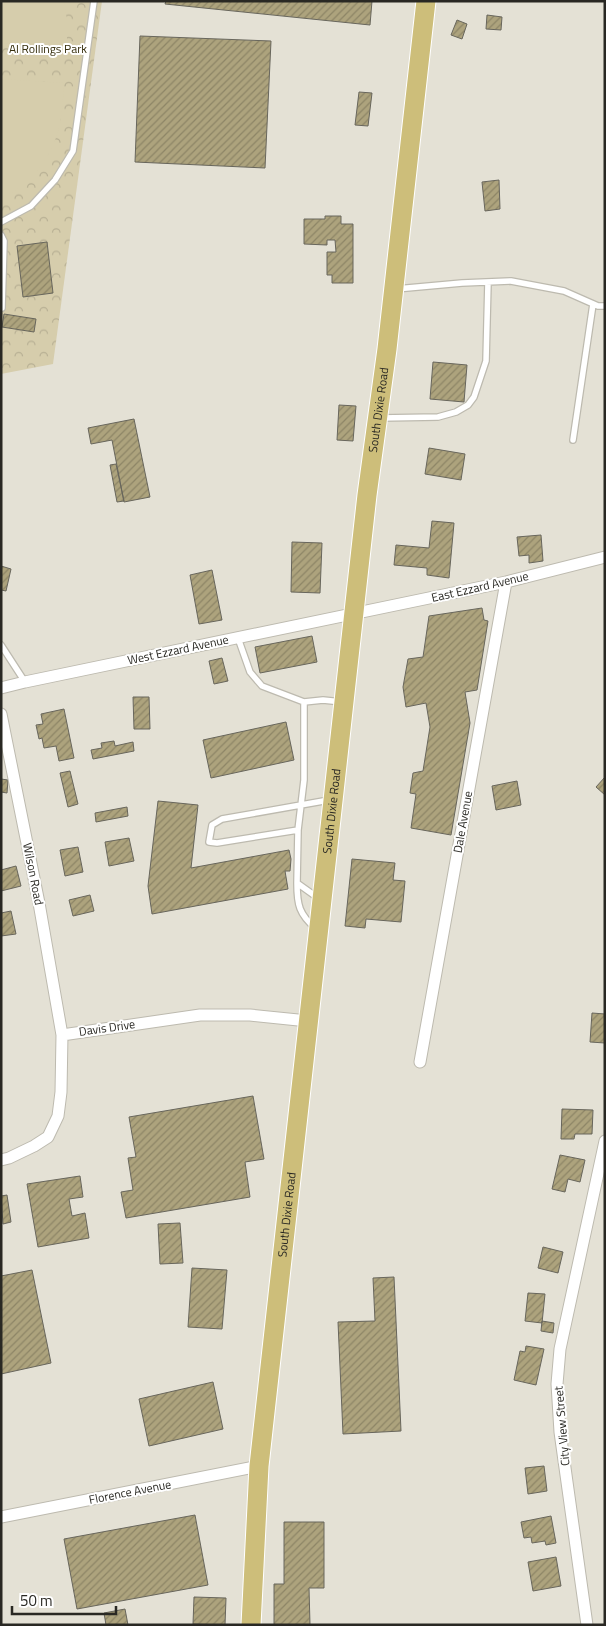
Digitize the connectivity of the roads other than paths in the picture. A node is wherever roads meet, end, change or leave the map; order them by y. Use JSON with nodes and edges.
{"nodes":[{"id":1,"x":94,"y":1,"type":"edge"},
{"id":2,"x":426,"y":1,"type":"edge"},
{"id":3,"x":1,"y":222,"type":"edge"},
{"id":4,"x":1,"y":235,"type":"edge"},
{"id":5,"x":488,"y":282,"type":"junction"},
{"id":6,"x":394,"y":290,"type":"junction"},
{"id":7,"x":594,"y":304,"type":"junction"},
{"id":8,"x":605,"y":306,"type":"edge"},
{"id":9,"x":2,"y":308,"type":"edge"},
{"id":10,"x":378,"y":418,"type":"junction"},
{"id":11,"x":573,"y":440,"type":"dead end"},
{"id":12,"x":605,"y":557,"type":"edge"},
{"id":13,"x":506,"y":582,"type":"junction"},
{"id":14,"x":355,"y":614,"type":"junction"},
{"id":15,"x":238,"y":638,"type":"junction"},
{"id":16,"x":1,"y":645,"type":"edge"},
{"id":17,"x":24,"y":682,"type":"junction"},
{"id":18,"x":1,"y":688,"type":"edge"},
{"id":19,"x":304,"y":702,"type":"junction"},
{"id":20,"x":345,"y":702,"type":"junction"},
{"id":21,"x":1,"y":714,"type":"edge"},
{"id":22,"x":334,"y":800,"type":"junction"},
{"id":23,"x":301,"y":805,"type":"junction"},
{"id":24,"x":298,"y":830,"type":"junction"},
{"id":25,"x":297,"y":883,"type":"junction"},
{"id":26,"x":322,"y":901,"type":"junction"},
{"id":27,"x":318,"y":932,"type":"junction"},
{"id":28,"x":308,"y":1021,"type":"junction"},
{"id":29,"x":62,"y":1035,"type":"junction"},
{"id":30,"x":420,"y":1062,"type":"dead end"},
{"id":31,"x":605,"y":1141,"type":"edge"},
{"id":32,"x":1,"y":1160,"type":"edge"},
{"id":33,"x":259,"y":1466,"type":"junction"},
{"id":34,"x":1,"y":1517,"type":"edge"},
{"id":35,"x":251,"y":1625,"type":"edge"},
{"id":36,"x":587,"y":1625,"type":"edge"}],
"edges":[{"from":1,"to":3,"type":"lane"},
{"from":2,"to":6,"type":"main road","name":"South Dixie Road"},
{"from":4,"to":9,"type":"lane"},
{"from":5,"to":6,"type":"lane"},
{"from":5,"to":7,"type":"lane"},
{"from":5,"to":10,"type":"lane"},
{"from":6,"to":10,"type":"main road","name":"South Dixie Road"},
{"from":7,"to":8,"type":"lane"},
{"from":7,"to":11,"type":"lane"},
{"from":10,"to":14,"type":"main road","name":"South Dixie Road"},
{"from":12,"to":13,"type":"street","name":"East Ezzard Avenue"},
{"from":13,"to":14,"type":"street","name":"East Ezzard Avenue"},
{"from":13,"to":30,"type":"street","name":"Dale Avenue"},
{"from":14,"to":15,"type":"street","name":"West Ezzard Avenue"},
{"from":14,"to":20,"type":"main road","name":"South Dixie Road"},
{"from":15,"to":17,"type":"street","name":"West Ezzard Avenue"},
{"from":15,"to":19,"type":"lane"},
{"from":16,"to":17,"type":"lane"},
{"from":17,"to":18,"type":"street","name":"West Ezzard Avenue"},
{"from":19,"to":20,"type":"lane"},
{"from":19,"to":23,"type":"lane"},
{"from":20,"to":22,"type":"main road","name":"South Dixie Road"},
{"from":21,"to":29,"type":"street","name":"Wilson Road"},
{"from":22,"to":23,"type":"lane"},
{"from":22,"to":26,"type":"main road","name":"South Dixie Road"},
{"from":23,"to":24,"type":"lane"},
{"from":23,"to":24,"type":"lane"},
{"from":24,"to":25,"type":"lane"},
{"from":25,"to":26,"type":"lane"},
{"from":25,"to":27,"type":"lane"},
{"from":26,"to":27,"type":"main road","name":"South Dixie Road"},
{"from":27,"to":28,"type":"main road","name":"South Dixie Road"},
{"from":28,"to":29,"type":"street","name":"Davis Drive"},
{"from":28,"to":33,"type":"main road","name":"South Dixie Road"},
{"from":29,"to":32,"type":"street","name":"Davis Drive"},
{"from":31,"to":36,"type":"street","name":"City View Street"},
{"from":33,"to":34,"type":"street","name":"Florence Avenue"},
{"from":33,"to":35,"type":"main road","name":"South Dixie Road"}]}
